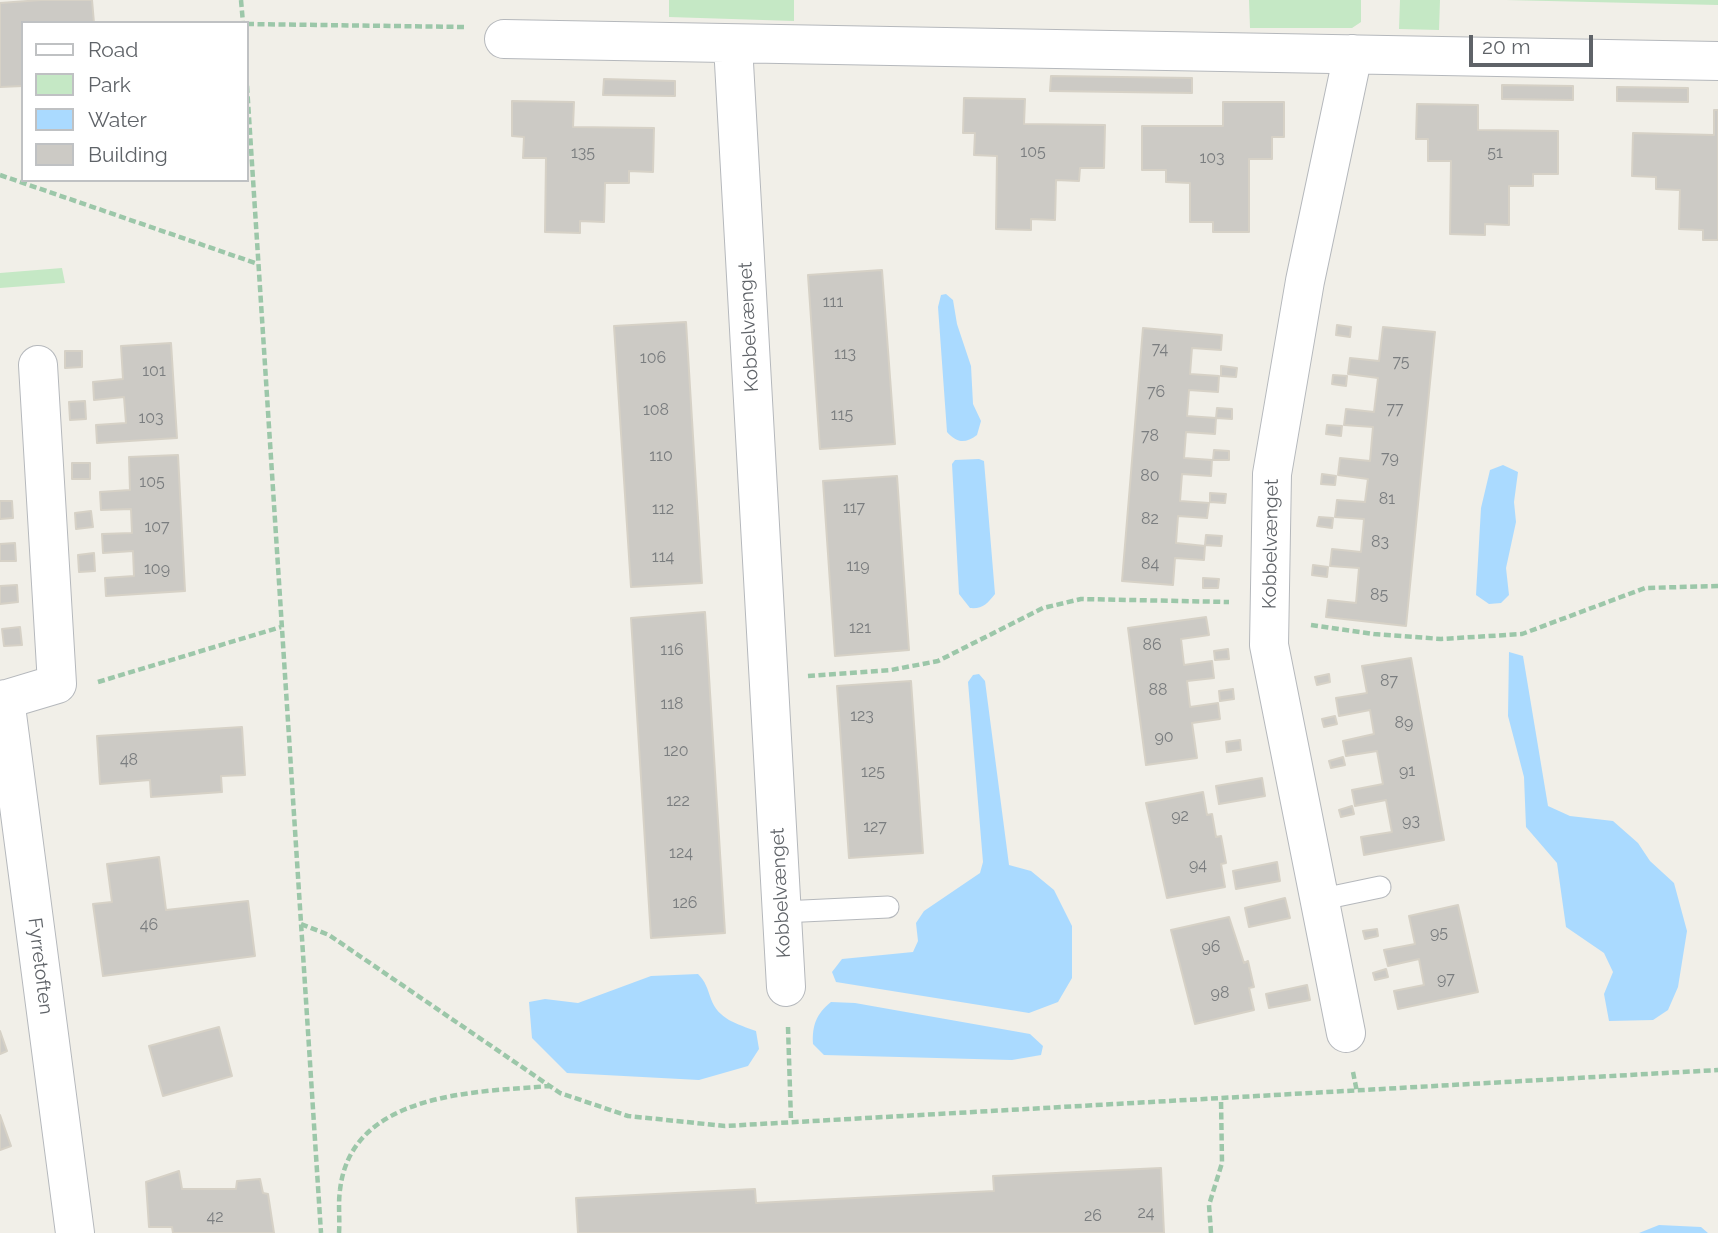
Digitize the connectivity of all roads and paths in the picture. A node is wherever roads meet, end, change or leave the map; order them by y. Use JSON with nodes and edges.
{"nodes":[{"id":1,"x":241,"y":0,"type":"edge"},
{"id":2,"x":244,"y":21,"type":"edge"},
{"id":3,"x":248,"y":24,"type":"edge"},
{"id":4,"x":504,"y":38,"type":"joint"},
{"id":5,"x":733,"y":45,"type":"junction"},
{"id":6,"x":1353,"y":54,"type":"junction"},
{"id":7,"x":1718,"y":61,"type":"edge"},
{"id":8,"x":248,"y":102,"type":"edge"},
{"id":9,"x":0,"y":175,"type":"edge"},
{"id":10,"x":258,"y":264,"type":"junction"},
{"id":11,"x":38,"y":365,"type":"dead end"},
{"id":12,"x":1718,"y":586,"type":"edge"},
{"id":13,"x":1269,"y":609,"type":"junction"},
{"id":14,"x":282,"y":627,"type":"junction"},
{"id":15,"x":769,"y":679,"type":"junction"},
{"id":16,"x":57,"y":684,"type":"junction"},
{"id":17,"x":3,"y":700,"type":"edge"},
{"id":18,"x":1380,"y":887,"type":"dead end"},
{"id":19,"x":1318,"y":900,"type":"junction"},
{"id":20,"x":888,"y":907,"type":"dead end"},
{"id":21,"x":782,"y":912,"type":"junction"},
{"id":22,"x":301,"y":924,"type":"junction"},
{"id":23,"x":786,"y":987,"type":"joint"},
{"id":24,"x":1346,"y":1033,"type":"dead end"},
{"id":25,"x":1718,"y":1070,"type":"edge"},
{"id":26,"x":550,"y":1086,"type":"junction"},
{"id":27,"x":1221,"y":1099,"type":"junction"},
{"id":28,"x":791,"y":1121,"type":"junction"},
{"id":29,"x":75,"y":1233,"type":"edge"},
{"id":30,"x":321,"y":1233,"type":"edge"},
{"id":31,"x":339,"y":1233,"type":"edge"},
{"id":32,"x":1211,"y":1233,"type":"edge"}],
"edges":[{"from":1,"to":2,"type":"path"},
{"from":3,"to":4,"type":"path"},
{"from":4,"to":5,"type":"street"},
{"from":5,"to":6,"type":"street"},
{"from":5,"to":15,"type":"street","name":"Kobbelvænget"},
{"from":6,"to":7,"type":"street"},
{"from":6,"to":13,"type":"street","name":"Kobbelvænget"},
{"from":8,"to":10,"type":"path"},
{"from":9,"to":10,"type":"path"},
{"from":10,"to":14,"type":"path"},
{"from":11,"to":16,"type":"street"},
{"from":12,"to":13,"type":"path"},
{"from":13,"to":15,"type":"path"},
{"from":13,"to":19,"type":"street","name":"Kobbelvænget"},
{"from":14,"to":16,"type":"path"},
{"from":14,"to":22,"type":"path"},
{"from":15,"to":21,"type":"street","name":"Kobbelvænget"},
{"from":16,"to":17,"type":"street","name":"Fyrretoften"},
{"from":17,"to":29,"type":"street","name":"Fyrretoften"},
{"from":18,"to":19,"type":"lane"},
{"from":19,"to":24,"type":"street","name":"Kobbelvænget"},
{"from":20,"to":21,"type":"lane"},
{"from":21,"to":23,"type":"street","name":"Kobbelvænget"},
{"from":22,"to":26,"type":"path"},
{"from":22,"to":30,"type":"path"},
{"from":23,"to":28,"type":"path"},
{"from":25,"to":27,"type":"path"},
{"from":26,"to":28,"type":"path"},
{"from":26,"to":31,"type":"path"},
{"from":27,"to":28,"type":"path"},
{"from":27,"to":32,"type":"path"}]}
